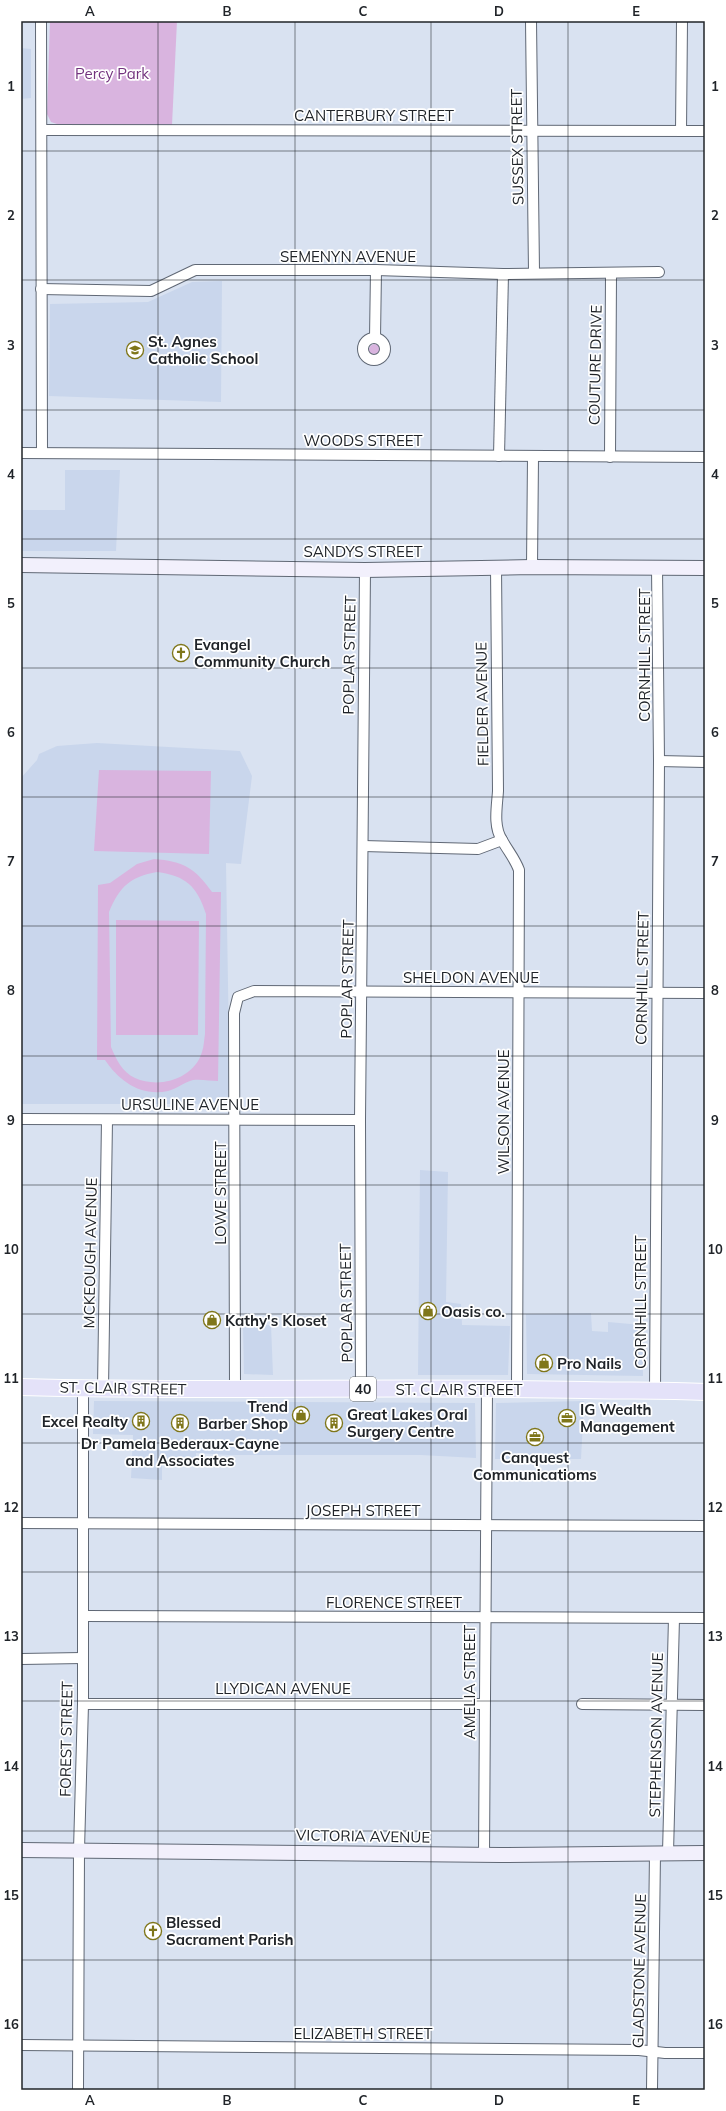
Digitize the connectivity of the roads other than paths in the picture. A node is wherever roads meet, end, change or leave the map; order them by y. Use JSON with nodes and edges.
{"nodes":[{"id":1,"x":41,"y":21,"type":"edge"},
{"id":2,"x":531,"y":21,"type":"edge"},
{"id":3,"x":682,"y":21,"type":"edge"},
{"id":4,"x":42,"y":130,"type":"junction"},
{"id":5,"x":531,"y":130,"type":"junction"},
{"id":6,"x":681,"y":131,"type":"junction"},
{"id":7,"x":705,"y":131,"type":"edge"},
{"id":8,"x":376,"y":270,"type":"junction"},
{"id":9,"x":534,"y":272,"type":"junction"},
{"id":10,"x":659,"y":272,"type":"dead end"},
{"id":11,"x":503,"y":274,"type":"junction"},
{"id":12,"x":611,"y":274,"type":"junction"},
{"id":13,"x":41,"y":289,"type":"junction"},
{"id":14,"x":375,"y":338,"type":"dead end"},
{"id":15,"x":21,"y":453,"type":"edge"},
{"id":16,"x":42,"y":453,"type":"junction"},
{"id":17,"x":499,"y":456,"type":"junction"},
{"id":18,"x":533,"y":457,"type":"junction"},
{"id":19,"x":610,"y":457,"type":"junction"},
{"id":20,"x":705,"y":457,"type":"edge"},
{"id":21,"x":21,"y":565,"type":"edge"},
{"id":22,"x":496,"y":567,"type":"junction"},
{"id":23,"x":532,"y":567,"type":"junction"},
{"id":24,"x":657,"y":567,"type":"junction"},
{"id":25,"x":705,"y":568,"type":"edge"},
{"id":26,"x":365,"y":570,"type":"junction"},
{"id":27,"x":659,"y":761,"type":"junction"},
{"id":28,"x":705,"y":762,"type":"edge"},
{"id":29,"x":502,"y":840,"type":"junction"},
{"id":30,"x":363,"y":846,"type":"junction"},
{"id":31,"x":362,"y":991,"type":"junction"},
{"id":32,"x":518,"y":992,"type":"junction"},
{"id":33,"x":657,"y":993,"type":"junction"},
{"id":34,"x":705,"y":993,"type":"edge"},
{"id":35,"x":238,"y":997,"type":"joint"},
{"id":36,"x":21,"y":1119,"type":"edge"},
{"id":37,"x":234,"y":1119,"type":"junction"},
{"id":38,"x":107,"y":1120,"type":"junction"},
{"id":39,"x":360,"y":1120,"type":"junction"},
{"id":40,"x":21,"y":1387,"type":"edge"},
{"id":41,"x":83,"y":1388,"type":"junction"},
{"id":42,"x":103,"y":1388,"type":"junction"},
{"id":43,"x":235,"y":1388,"type":"junction"},
{"id":44,"x":361,"y":1389,"type":"junction"},
{"id":45,"x":487,"y":1389,"type":"junction"},
{"id":46,"x":517,"y":1389,"type":"junction"},
{"id":47,"x":655,"y":1390,"type":"junction"},
{"id":48,"x":705,"y":1392,"type":"edge"},
{"id":49,"x":21,"y":1523,"type":"edge"},
{"id":50,"x":83,"y":1524,"type":"junction"},
{"id":51,"x":486,"y":1526,"type":"junction"},
{"id":52,"x":705,"y":1526,"type":"edge"},
{"id":53,"x":83,"y":1616,"type":"junction"},
{"id":54,"x":484,"y":1617,"type":"junction"},
{"id":55,"x":674,"y":1618,"type":"junction"},
{"id":56,"x":705,"y":1618,"type":"edge"},
{"id":57,"x":21,"y":1658,"type":"edge"},
{"id":58,"x":82,"y":1658,"type":"junction"},
{"id":59,"x":83,"y":1704,"type":"junction"},
{"id":60,"x":483,"y":1704,"type":"junction"},
{"id":61,"x":582,"y":1704,"type":"dead end"},
{"id":62,"x":705,"y":1705,"type":"edge"},
{"id":63,"x":672,"y":1706,"type":"junction"},
{"id":64,"x":21,"y":1850,"type":"edge"},
{"id":65,"x":79,"y":1850,"type":"junction"},
{"id":66,"x":662,"y":1853,"type":"junction"},
{"id":67,"x":705,"y":1854,"type":"edge"},
{"id":68,"x":484,"y":1855,"type":"junction"},
{"id":69,"x":21,"y":2045,"type":"edge"},
{"id":70,"x":78,"y":2046,"type":"junction"},
{"id":71,"x":653,"y":2052,"type":"junction"},
{"id":72,"x":705,"y":2053,"type":"edge"},
{"id":73,"x":78,"y":2090,"type":"edge"},
{"id":74,"x":652,"y":2090,"type":"edge"}],
"edges":[{"from":1,"to":4,"type":"street"},
{"from":2,"to":5,"type":"street","name":"SUSSEX STREET"},
{"from":3,"to":6,"type":"street"},
{"from":4,"to":5,"type":"street","name":"CANTERBURY STREET"},
{"from":4,"to":13,"type":"street"},
{"from":5,"to":6,"type":"street","name":"CANTERBURY STREET"},
{"from":5,"to":9,"type":"street","name":"SUSSEX STREET"},
{"from":6,"to":7,"type":"street","name":"CANTERBURY STREET"},
{"from":8,"to":11,"type":"street","name":"SEMENYN AVENUE"},
{"from":8,"to":13,"type":"street","name":"SEMENYN AVENUE"},
{"from":8,"to":14,"type":"street"},
{"from":9,"to":11,"type":"street","name":"SEMENYN AVENUE"},
{"from":9,"to":12,"type":"street","name":"SEMENYN AVENUE"},
{"from":10,"to":12,"type":"street","name":"SEMENYN AVENUE"},
{"from":11,"to":17,"type":"street"},
{"from":12,"to":19,"type":"street","name":"COUTURE DRIVE"},
{"from":13,"to":16,"type":"street"},
{"from":15,"to":16,"type":"street","name":"WOODS STREET"},
{"from":16,"to":17,"type":"street","name":"WOODS STREET"},
{"from":17,"to":18,"type":"street","name":"WOODS STREET"},
{"from":18,"to":19,"type":"street","name":"WOODS STREET"},
{"from":18,"to":23,"type":"street"},
{"from":19,"to":20,"type":"street","name":"WOODS STREET"},
{"from":21,"to":26,"type":"street","name":"SANDYS STREET"},
{"from":22,"to":23,"type":"street","name":"SANDYS STREET"},
{"from":22,"to":26,"type":"street","name":"SANDYS STREET"},
{"from":22,"to":29,"type":"street","name":"FIELDER AVENUE"},
{"from":23,"to":24,"type":"street","name":"SANDYS STREET"},
{"from":24,"to":25,"type":"street","name":"SANDYS STREET"},
{"from":24,"to":27,"type":"street","name":"CORNHILL STREET"},
{"from":26,"to":30,"type":"street","name":"POPLAR STREET"},
{"from":27,"to":28,"type":"street"},
{"from":27,"to":33,"type":"street","name":"CORNHILL STREET"},
{"from":29,"to":30,"type":"street"},
{"from":29,"to":32,"type":"street","name":"WILSON AVENUE"},
{"from":30,"to":31,"type":"street","name":"POPLAR STREET"},
{"from":31,"to":32,"type":"street","name":"SHELDON AVENUE"},
{"from":31,"to":35,"type":"street","name":"SHELDON AVENUE"},
{"from":31,"to":39,"type":"street","name":"POPLAR STREET"},
{"from":32,"to":33,"type":"street","name":"SHELDON AVENUE"},
{"from":32,"to":46,"type":"street","name":"WILSON AVENUE"},
{"from":33,"to":34,"type":"street","name":"SHELDON AVENUE"},
{"from":33,"to":47,"type":"street","name":"CORNHILL STREET"},
{"from":35,"to":37,"type":"street","name":"LOWE STREET"},
{"from":36,"to":38,"type":"street","name":"URSULINE AVENUE"},
{"from":37,"to":38,"type":"street","name":"URSULINE AVENUE"},
{"from":37,"to":39,"type":"street","name":"URSULINE AVENUE"},
{"from":37,"to":43,"type":"street","name":"LOWE STREET"},
{"from":38,"to":42,"type":"street","name":"MCKEOUGH AVENUE"},
{"from":39,"to":44,"type":"street","name":"POPLAR STREET"},
{"from":40,"to":41,"type":"main road","name":"ST. CLAIR STREET","number":"40"},
{"from":41,"to":42,"type":"main road","name":"ST. CLAIR STREET","number":"40"},
{"from":41,"to":50,"type":"street","name":"FOREST STREET"},
{"from":42,"to":43,"type":"main road","name":"ST. CLAIR STREET","number":"40"},
{"from":43,"to":44,"type":"main road","name":"ST. CLAIR STREET","number":"40"},
{"from":44,"to":45,"type":"main road","name":"ST. CLAIR STREET","number":"40"},
{"from":45,"to":46,"type":"main road","name":"ST. CLAIR STREET","number":"40"},
{"from":45,"to":51,"type":"street","name":"AMELIA STREET"},
{"from":46,"to":47,"type":"main road","name":"ST. CLAIR STREET","number":"40"},
{"from":47,"to":48,"type":"main road","name":"ST. CLAIR STREET","number":"40"},
{"from":49,"to":50,"type":"street","name":"JOSEPH STREET"},
{"from":50,"to":51,"type":"street","name":"JOSEPH STREET"},
{"from":50,"to":53,"type":"street","name":"FOREST STREET"},
{"from":51,"to":52,"type":"street","name":"JOSEPH STREET"},
{"from":51,"to":54,"type":"street","name":"AMELIA STREET"},
{"from":53,"to":54,"type":"street","name":"FLORENCE STREET"},
{"from":53,"to":58,"type":"street","name":"FOREST STREET"},
{"from":54,"to":55,"type":"street","name":"FLORENCE STREET"},
{"from":54,"to":60,"type":"street","name":"AMELIA STREET"},
{"from":55,"to":56,"type":"street","name":"FLORENCE STREET"},
{"from":55,"to":63,"type":"street","name":"STEPHENSON AVENUE"},
{"from":57,"to":58,"type":"street"},
{"from":58,"to":59,"type":"street","name":"FOREST STREET"},
{"from":59,"to":60,"type":"street","name":"LLYDICAN AVENUE"},
{"from":59,"to":65,"type":"street","name":"FOREST STREET"},
{"from":60,"to":68,"type":"street","name":"AMELIA STREET"},
{"from":61,"to":63,"type":"street"},
{"from":62,"to":63,"type":"street"},
{"from":63,"to":66,"type":"street","name":"STEPHENSON AVENUE"},
{"from":64,"to":65,"type":"street","name":"VICTORIA AVENUE"},
{"from":65,"to":68,"type":"street","name":"VICTORIA AVENUE"},
{"from":65,"to":70,"type":"street","name":"FOREST STREET"},
{"from":66,"to":67,"type":"street","name":"VICTORIA AVENUE"},
{"from":66,"to":68,"type":"street","name":"VICTORIA AVENUE"},
{"from":66,"to":71,"type":"street","name":"GLADSTONE AVENUE"},
{"from":69,"to":70,"type":"street","name":"ELIZABETH STREET"},
{"from":70,"to":71,"type":"street","name":"ELIZABETH STREET"},
{"from":70,"to":73,"type":"street","name":"FOREST STREET"},
{"from":71,"to":72,"type":"street","name":"ELIZABETH STREET"},
{"from":71,"to":74,"type":"street","name":"GLADSTONE AVENUE"}]}
